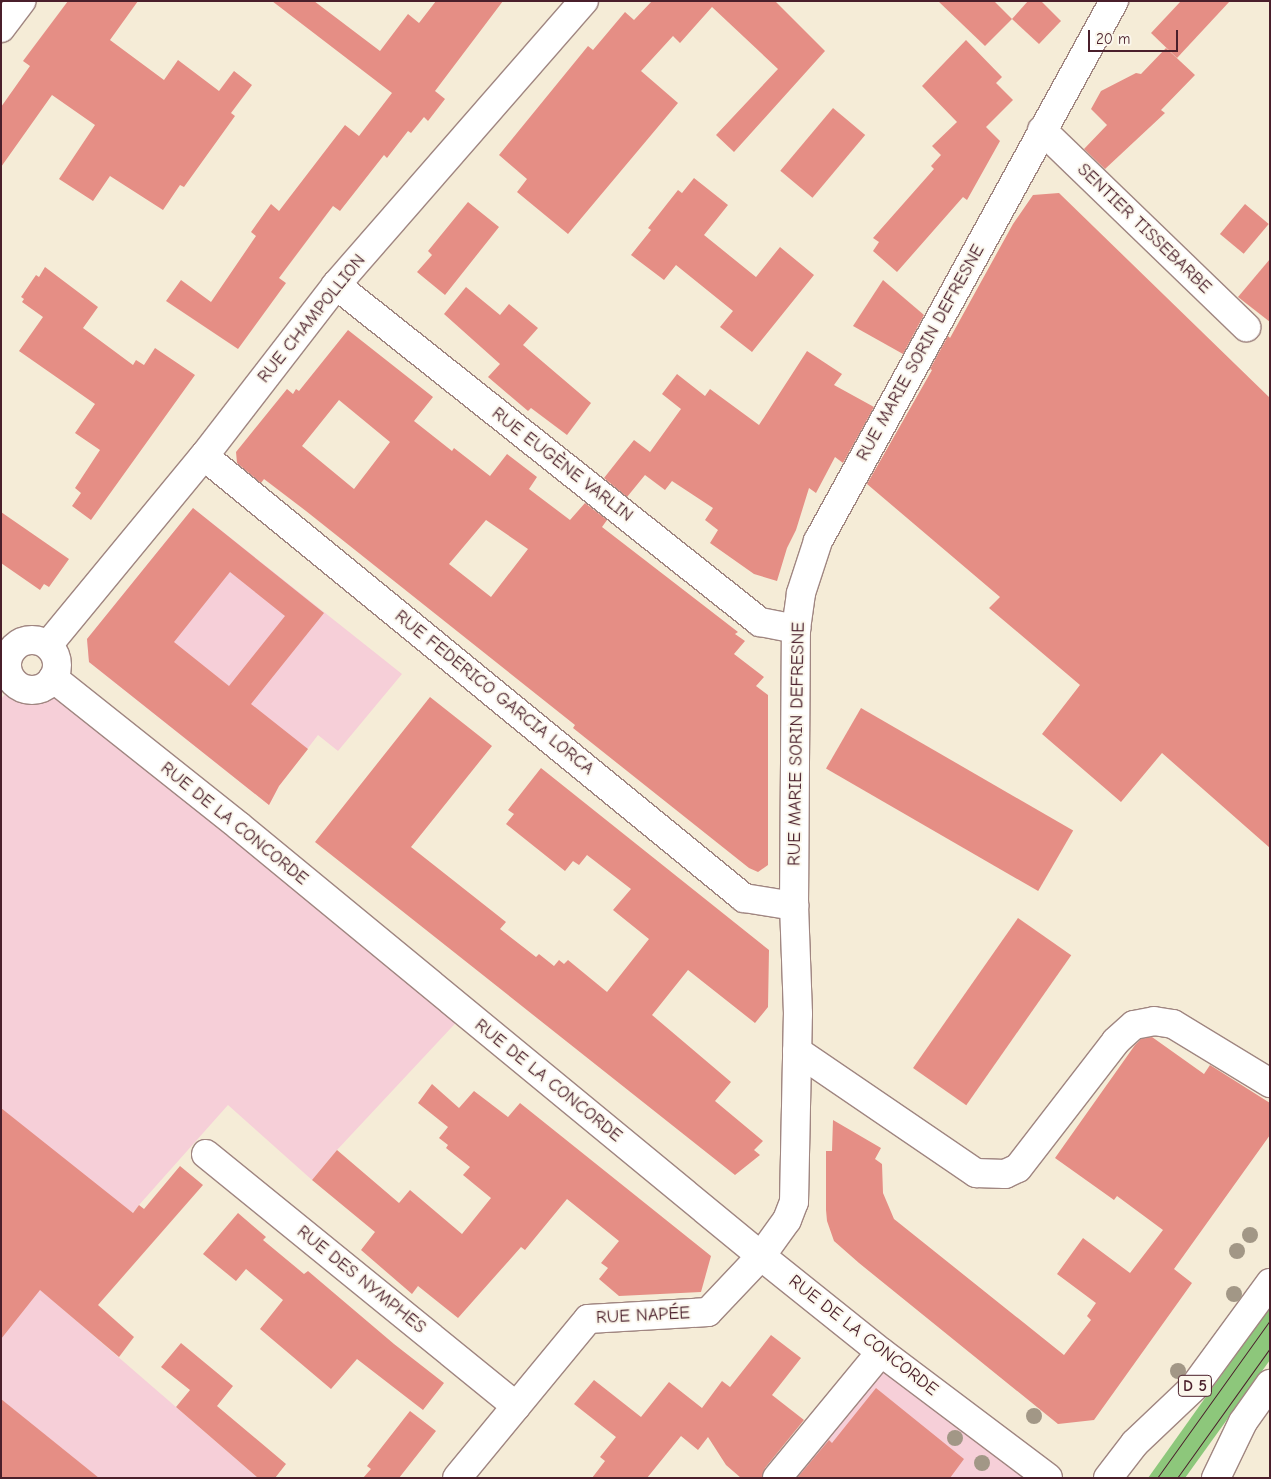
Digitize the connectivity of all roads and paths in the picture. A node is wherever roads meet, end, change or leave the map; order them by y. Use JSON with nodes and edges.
{"nodes":[{"id":1,"x":22,"y":1,"type":"edge"},
{"id":2,"x":584,"y":1,"type":"edge"},
{"id":3,"x":1114,"y":1,"type":"edge"},
{"id":4,"x":1,"y":28,"type":"edge"},
{"id":5,"x":1042,"y":130,"type":"junction"},
{"id":6,"x":336,"y":285,"type":"junction"},
{"id":7,"x":1246,"y":327,"type":"dead end"},
{"id":8,"x":204,"y":456,"type":"junction"},
{"id":9,"x":796,"y":628,"type":"junction"},
{"id":10,"x":6,"y":645,"type":"edge"},
{"id":11,"x":48,"y":645,"type":"junction"},
{"id":12,"x":53,"y":678,"type":"junction"},
{"id":13,"x":8,"y":691,"type":"edge"},
{"id":14,"x":794,"y":906,"type":"junction"},
{"id":15,"x":797,"y":1051,"type":"junction"},
{"id":16,"x":1270,"y":1083,"type":"edge"},
{"id":17,"x":206,"y":1154,"type":"dead end"},
{"id":18,"x":761,"y":1256,"type":"junction"},
{"id":19,"x":1270,"y":1283,"type":"edge"},
{"id":20,"x":881,"y":1352,"type":"junction"},
{"id":21,"x":1270,"y":1384,"type":"edge"},
{"id":22,"x":516,"y":1406,"type":"junction"},
{"id":23,"x":457,"y":1478,"type":"edge"},
{"id":24,"x":777,"y":1478,"type":"edge"},
{"id":25,"x":1048,"y":1478,"type":"edge"},
{"id":26,"x":1108,"y":1478,"type":"edge"},
{"id":27,"x":1216,"y":1478,"type":"edge"}],
"edges":[{"from":1,"to":4,"type":"street"},
{"from":2,"to":6,"type":"street","name":"RUE CHAMPOLLION"},
{"from":3,"to":5,"type":"street","name":"RUE MARIE SORIN DEFRESNE"},
{"from":5,"to":7,"type":"street","name":"SENTIER TISSEBARBE"},
{"from":5,"to":9,"type":"street","name":"RUE MARIE SORIN DEFRESNE"},
{"from":6,"to":8,"type":"street","name":"RUE CHAMPOLLION"},
{"from":6,"to":9,"type":"street","name":"RUE EUGÈNE VARLIN"},
{"from":8,"to":11,"type":"street","name":"RUE CHAMPOLLION"},
{"from":8,"to":14,"type":"street","name":"RUE FEDERICO GARCIA LORCA"},
{"from":9,"to":14,"type":"street","name":"RUE MARIE SORIN DEFRESNE"},
{"from":10,"to":11,"type":"street"},
{"from":10,"to":13,"type":"street"},
{"from":11,"to":12,"type":"street"},
{"from":12,"to":13,"type":"street"},
{"from":12,"to":18,"type":"street","name":"RUE DE LA CONCORDE"},
{"from":14,"to":15,"type":"street","name":"RUE MARIE SORIN DEFRESNE"},
{"from":15,"to":16,"type":"street"},
{"from":15,"to":18,"type":"street","name":"RUE MARIE SORIN DEFRESNE"},
{"from":17,"to":22,"type":"street","name":"RUE DES NYMPHES"},
{"from":18,"to":20,"type":"street","name":"RUE DE LA CONCORDE"},
{"from":18,"to":22,"type":"street","name":"RUE NAPÉE"},
{"from":19,"to":26,"type":"street","number":"D 5"},
{"from":20,"to":24,"type":"street"},
{"from":20,"to":25,"type":"street","name":"RUE DE LA CONCORDE"},
{"from":21,"to":27,"type":"street"},
{"from":22,"to":23,"type":"street","name":"RUE NAPÉE"}]}
